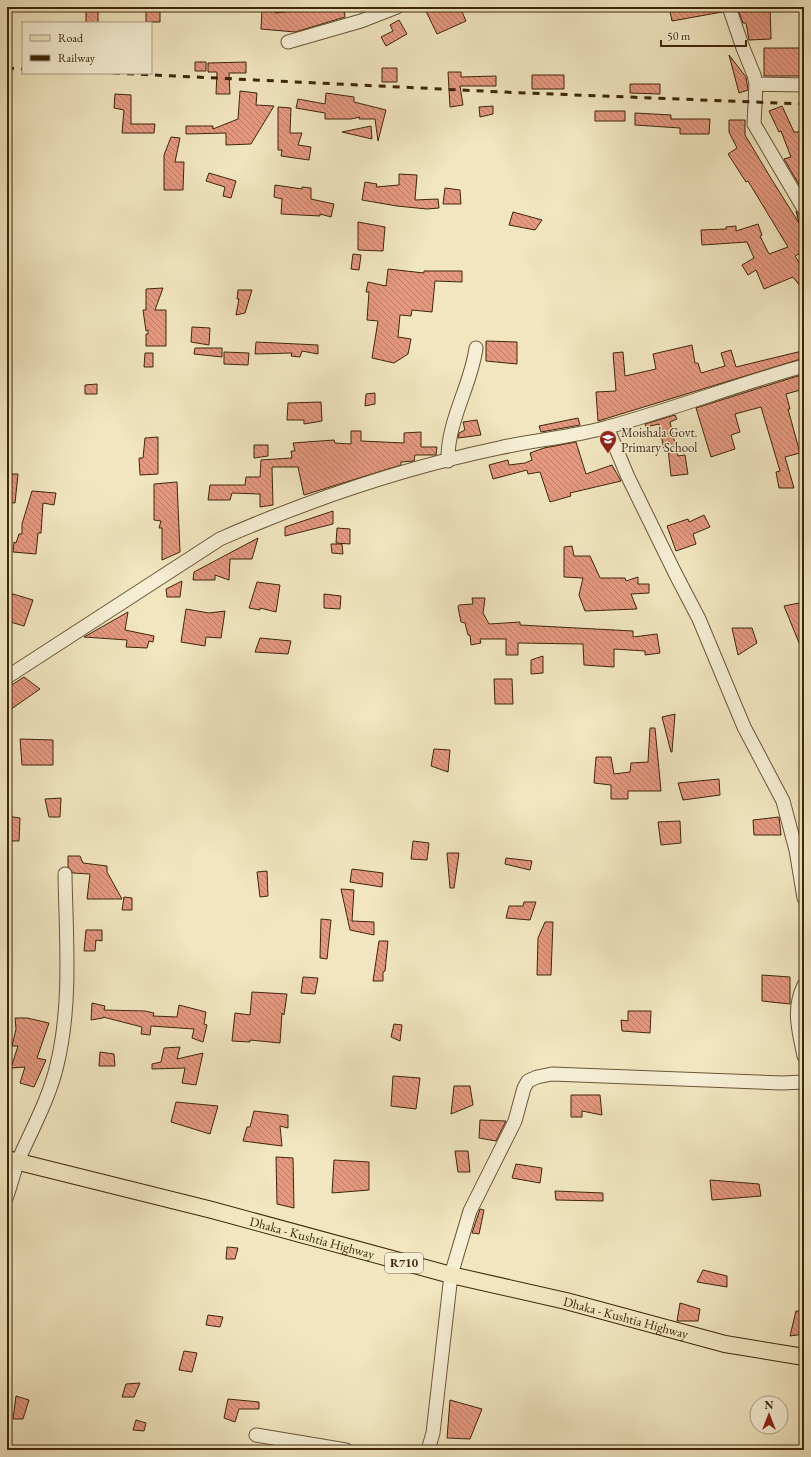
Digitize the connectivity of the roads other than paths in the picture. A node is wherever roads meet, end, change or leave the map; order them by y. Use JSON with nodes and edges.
{"nodes":[{"id":1,"x":397,"y":7,"type":"edge"},
{"id":2,"x":729,"y":7,"type":"edge"},
{"id":3,"x":288,"y":42,"type":"dead end"},
{"id":4,"x":756,"y":84,"type":"junction"},
{"id":5,"x":804,"y":85,"type":"edge"},
{"id":6,"x":804,"y":209,"type":"edge"},
{"id":7,"x":476,"y":348,"type":"dead end"},
{"id":8,"x":804,"y":366,"type":"edge"},
{"id":9,"x":607,"y":427,"type":"junction"},
{"id":10,"x":448,"y":461,"type":"junction"},
{"id":11,"x":7,"y":677,"type":"edge"},
{"id":12,"x":800,"y":850,"type":"edge"},
{"id":13,"x":65,"y":874,"type":"dead end"},
{"id":14,"x":804,"y":898,"type":"edge"},
{"id":15,"x":804,"y":985,"type":"edge"},
{"id":16,"x":804,"y":1056,"type":"edge"},
{"id":17,"x":804,"y":1082,"type":"edge"},
{"id":18,"x":12,"y":1161,"type":"edge"},
{"id":19,"x":7,"y":1196,"type":"edge"},
{"id":20,"x":452,"y":1275,"type":"junction"},
{"id":21,"x":804,"y":1356,"type":"edge"},
{"id":22,"x":256,"y":1436,"type":"dead end"},
{"id":23,"x":346,"y":1450,"type":"edge"},
{"id":24,"x":428,"y":1450,"type":"edge"}],
"edges":[{"from":1,"to":3,"type":"street"},
{"from":2,"to":4,"type":"street"},
{"from":4,"to":5,"type":"street"},
{"from":4,"to":6,"type":"street"},
{"from":7,"to":10,"type":"street"},
{"from":8,"to":9,"type":"street"},
{"from":9,"to":10,"type":"street"},
{"from":9,"to":12,"type":"street"},
{"from":10,"to":11,"type":"street"},
{"from":12,"to":14,"type":"street"},
{"from":13,"to":18,"type":"street"},
{"from":15,"to":16,"type":"street"},
{"from":17,"to":20,"type":"street"},
{"from":18,"to":19,"type":"street"},
{"from":18,"to":20,"type":"main road","name":"Dhaka - Kushtia Highway","number":"R710"},
{"from":20,"to":21,"type":"main road","name":"Dhaka - Kushtia Highway","number":"R710"},
{"from":20,"to":24,"type":"street"},
{"from":22,"to":23,"type":"street"}]}
